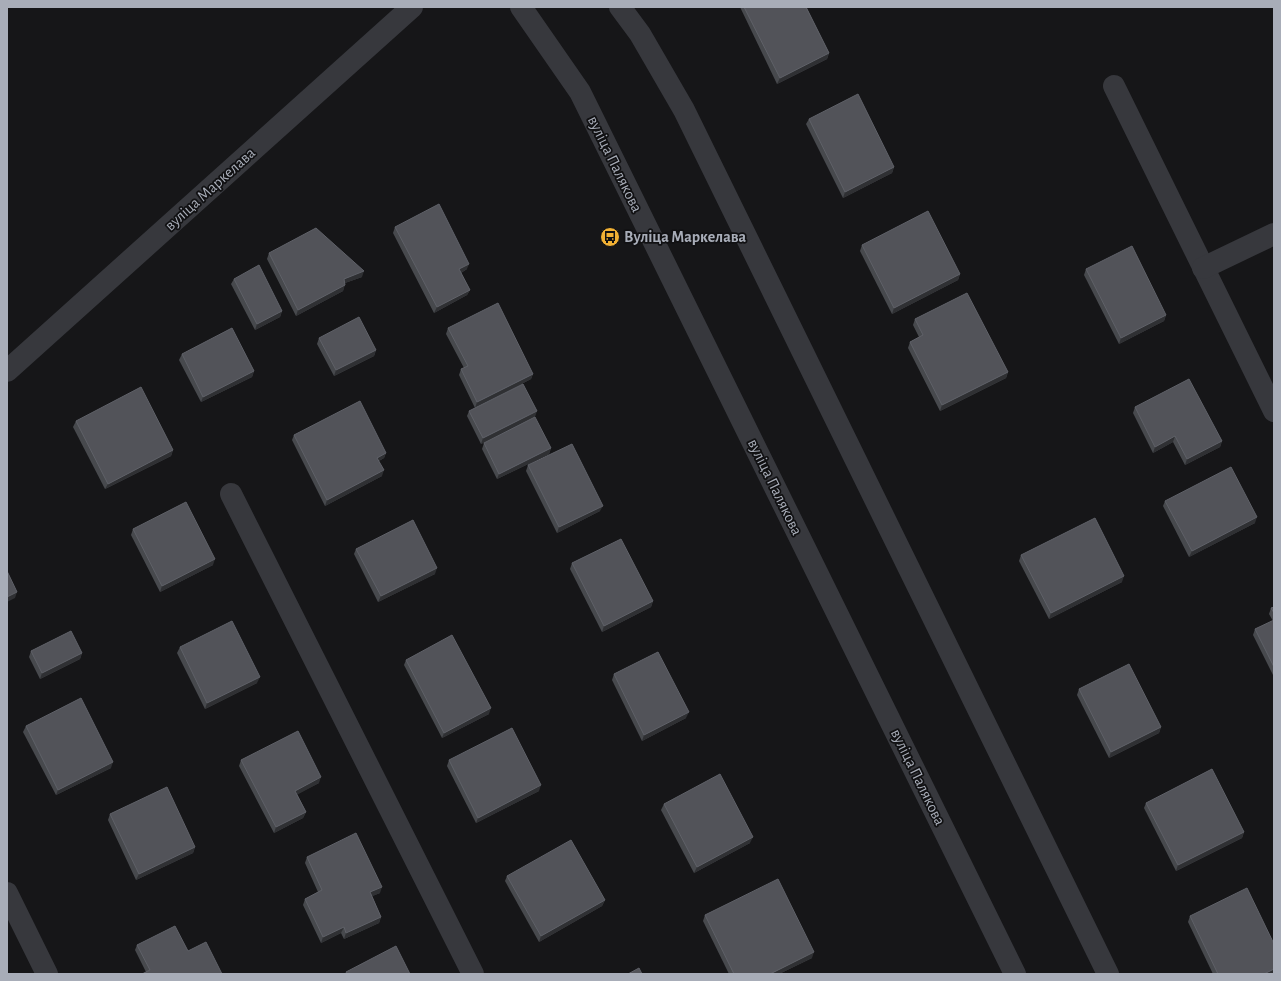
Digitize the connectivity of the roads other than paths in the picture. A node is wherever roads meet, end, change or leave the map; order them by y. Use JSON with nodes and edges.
{"nodes":[{"id":1,"x":412,"y":7,"type":"edge"},
{"id":2,"x":521,"y":7,"type":"edge"},
{"id":3,"x":620,"y":7,"type":"edge"},
{"id":4,"x":1114,"y":86,"type":"dead end"},
{"id":5,"x":1274,"y":234,"type":"edge"},
{"id":6,"x":1203,"y":268,"type":"junction"},
{"id":7,"x":7,"y":371,"type":"edge"},
{"id":8,"x":1274,"y":411,"type":"edge"},
{"id":9,"x":231,"y":494,"type":"dead end"},
{"id":10,"x":7,"y":892,"type":"edge"},
{"id":11,"x":47,"y":974,"type":"edge"},
{"id":12,"x":473,"y":974,"type":"edge"},
{"id":13,"x":1015,"y":974,"type":"edge"},
{"id":14,"x":1108,"y":974,"type":"edge"}],
"edges":[{"from":1,"to":7,"type":"street","name":"вуліца Маркелава"},
{"from":2,"to":13,"type":"street","name":"вуліца Палякова"},
{"from":3,"to":14,"type":"street"},
{"from":4,"to":6,"type":"street"},
{"from":5,"to":6,"type":"street"},
{"from":6,"to":8,"type":"street"},
{"from":9,"to":12,"type":"street"},
{"from":10,"to":11,"type":"street"}]}
